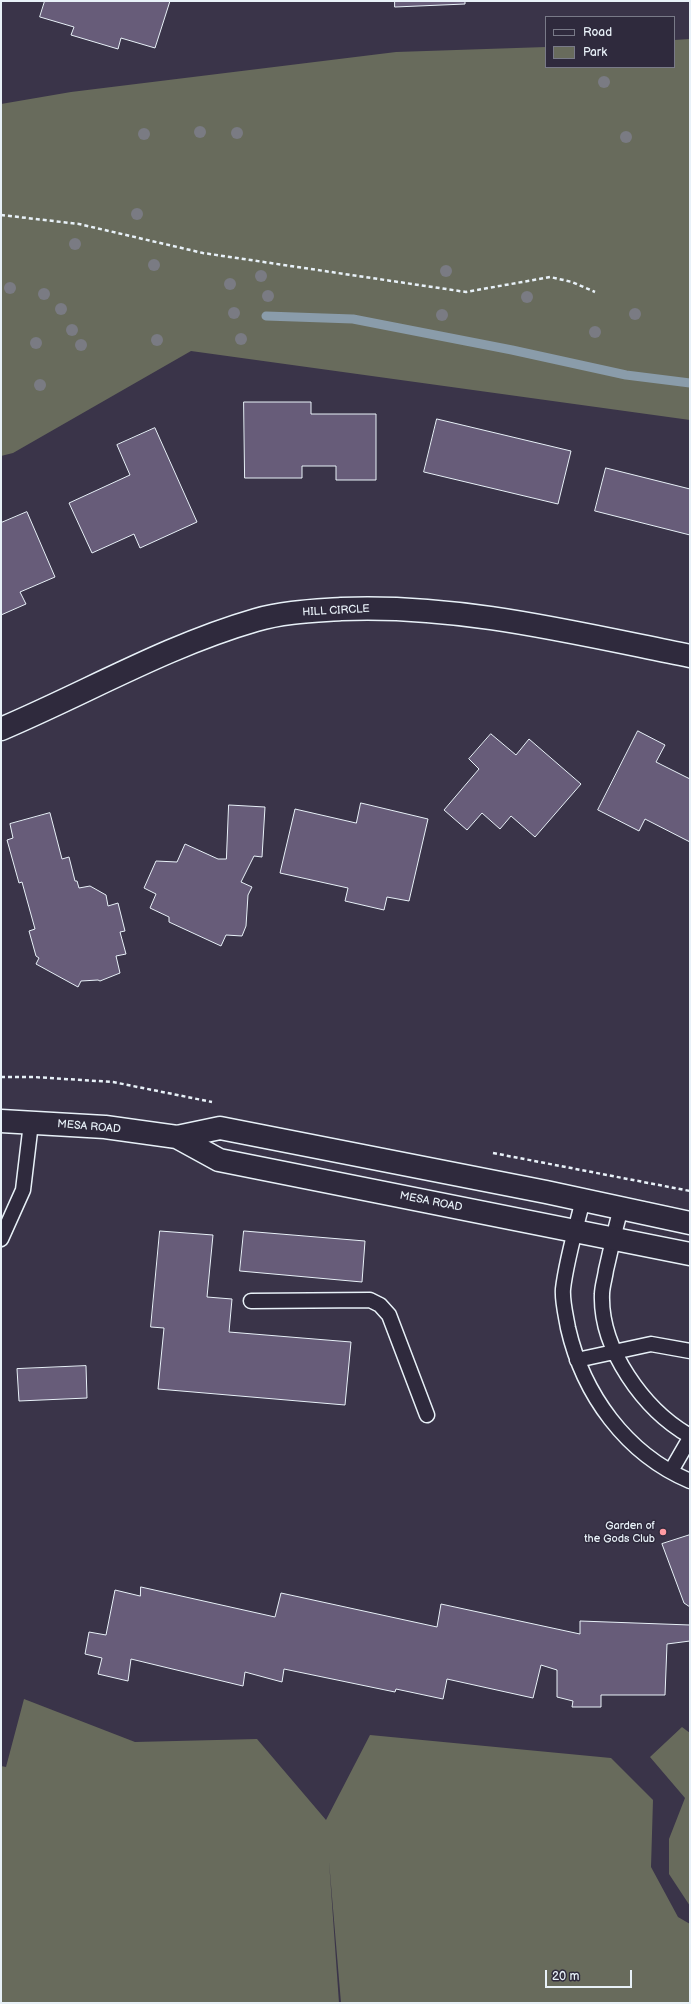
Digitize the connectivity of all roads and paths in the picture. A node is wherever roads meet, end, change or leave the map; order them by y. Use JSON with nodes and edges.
{"nodes":[{"id":1,"x":1,"y":215,"type":"edge"},
{"id":2,"x":595,"y":292,"type":"dead end"},
{"id":3,"x":690,"y":656,"type":"edge"},
{"id":4,"x":1,"y":729,"type":"edge"},
{"id":5,"x":1,"y":1121,"type":"edge"},
{"id":6,"x":32,"y":1123,"type":"junction"},
{"id":7,"x":177,"y":1137,"type":"junction"},
{"id":8,"x":583,"y":1200,"type":"junction"},
{"id":9,"x":621,"y":1208,"type":"junction"},
{"id":10,"x":690,"y":1223,"type":"edge"},
{"id":11,"x":575,"y":1231,"type":"junction"},
{"id":12,"x":1,"y":1239,"type":"edge"},
{"id":13,"x":613,"y":1239,"type":"junction"},
{"id":14,"x":690,"y":1254,"type":"edge"},
{"id":15,"x":251,"y":1301,"type":"dead end"},
{"id":16,"x":614,"y":1352,"type":"junction"},
{"id":17,"x":690,"y":1352,"type":"edge"},
{"id":18,"x":577,"y":1360,"type":"junction"},
{"id":19,"x":427,"y":1415,"type":"dead end"},
{"id":20,"x":690,"y":1437,"type":"edge"},
{"id":21,"x":671,"y":1471,"type":"junction"},
{"id":22,"x":690,"y":1480,"type":"edge"}],
"edges":[{"from":1,"to":2,"type":"path"},
{"from":3,"to":4,"type":"main road","name":"HILL CIRCLE"},
{"from":5,"to":6,"type":"main road","name":"MESA ROAD"},
{"from":6,"to":7,"type":"main road","name":"MESA ROAD"},
{"from":6,"to":12,"type":"lane"},
{"from":7,"to":8,"type":"main road","name":"MESA ROAD"},
{"from":7,"to":11,"type":"main road","name":"MESA ROAD"},
{"from":8,"to":9,"type":"main road","name":"MESA ROAD"},
{"from":8,"to":11,"type":"lane"},
{"from":9,"to":10,"type":"main road","name":"MESA ROAD"},
{"from":9,"to":13,"type":"lane"},
{"from":11,"to":13,"type":"main road","name":"MESA ROAD"},
{"from":11,"to":18,"type":"lane"},
{"from":13,"to":14,"type":"main road","name":"MESA ROAD"},
{"from":13,"to":16,"type":"lane"},
{"from":15,"to":19,"type":"lane"},
{"from":16,"to":17,"type":"lane"},
{"from":16,"to":18,"type":"lane"},
{"from":16,"to":20,"type":"lane"},
{"from":18,"to":21,"type":"lane"},
{"from":20,"to":21,"type":"lane"},
{"from":21,"to":22,"type":"lane"}]}
